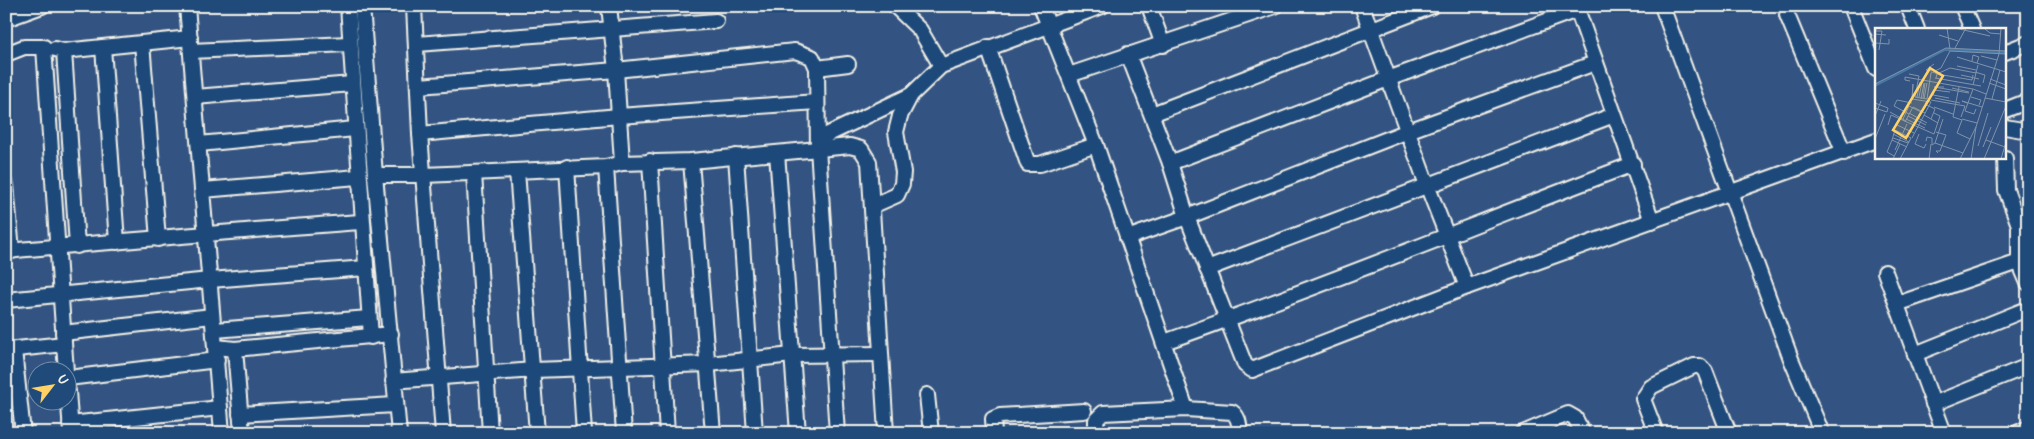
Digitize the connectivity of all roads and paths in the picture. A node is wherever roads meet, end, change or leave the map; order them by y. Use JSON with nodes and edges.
{"nodes":[{"id":1,"x":42,"y":6,"type":"edge"},
{"id":2,"x":187,"y":6,"type":"edge"},
{"id":3,"x":348,"y":6,"type":"edge"},
{"id":4,"x":362,"y":6,"type":"edge"},
{"id":5,"x":414,"y":6,"type":"edge"},
{"id":6,"x":609,"y":6,"type":"edge"},
{"id":7,"x":895,"y":6,"type":"edge"},
{"id":8,"x":1042,"y":6,"type":"edge"},
{"id":9,"x":1102,"y":6,"type":"edge"},
{"id":10,"x":1149,"y":6,"type":"edge"},
{"id":11,"x":1275,"y":6,"type":"edge"},
{"id":12,"x":1362,"y":6,"type":"edge"},
{"id":13,"x":1432,"y":6,"type":"edge"},
{"id":14,"x":1662,"y":6,"type":"edge"},
{"id":15,"x":1851,"y":6,"type":"edge"},
{"id":16,"x":1908,"y":6,"type":"edge"},
{"id":17,"x":1577,"y":8,"type":"edge"},
{"id":18,"x":1967,"y":8,"type":"edge"},
{"id":19,"x":23,"y":10,"type":"edge"},
{"id":20,"x":1787,"y":15,"type":"dead end"},
{"id":21,"x":6,"y":19,"type":"edge"},
{"id":22,"x":716,"y":20,"type":"dead end"},
{"id":23,"x":1048,"y":25,"type":"junction"},
{"id":24,"x":611,"y":28,"type":"junction"},
{"id":25,"x":1370,"y":28,"type":"junction"},
{"id":26,"x":1917,"y":28,"type":"edge"},
{"id":27,"x":1972,"y":28,"type":"edge"},
{"id":28,"x":142,"y":43,"type":"junction"},
{"id":29,"x":2028,"y":43,"type":"edge"},
{"id":30,"x":349,"y":44,"type":"junction"},
{"id":31,"x":417,"y":44,"type":"junction"},
{"id":32,"x":190,"y":45,"type":"junction"},
{"id":33,"x":1163,"y":45,"type":"junction"},
{"id":34,"x":44,"y":46,"type":"junction"},
{"id":35,"x":103,"y":47,"type":"junction"},
{"id":36,"x":988,"y":47,"type":"junction"},
{"id":37,"x":64,"y":51,"type":"junction"},
{"id":38,"x":2006,"y":52,"type":"edge"},
{"id":39,"x":6,"y":54,"type":"edge"},
{"id":40,"x":1128,"y":54,"type":"junction"},
{"id":41,"x":1595,"y":63,"type":"junction"},
{"id":42,"x":848,"y":64,"type":"dead end"},
{"id":43,"x":940,"y":66,"type":"junction"},
{"id":44,"x":1875,"y":66,"type":"edge"},
{"id":45,"x":817,"y":68,"type":"junction"},
{"id":46,"x":616,"y":70,"type":"junction"},
{"id":47,"x":1068,"y":75,"type":"junction"},
{"id":48,"x":1388,"y":79,"type":"junction"},
{"id":49,"x":352,"y":84,"type":"junction"},
{"id":50,"x":419,"y":86,"type":"junction"},
{"id":51,"x":911,"y":95,"type":"junction"},
{"id":52,"x":195,"y":97,"type":"junction"},
{"id":53,"x":2028,"y":101,"type":"edge"},
{"id":54,"x":817,"y":102,"type":"junction"},
{"id":55,"x":2006,"y":110,"type":"edge"},
{"id":56,"x":1152,"y":114,"type":"junction"},
{"id":57,"x":1614,"y":115,"type":"junction"},
{"id":58,"x":619,"y":116,"type":"junction"},
{"id":59,"x":2006,"y":127,"type":"edge"},
{"id":60,"x":355,"y":129,"type":"junction"},
{"id":61,"x":1408,"y":131,"type":"junction"},
{"id":62,"x":2028,"y":131,"type":"edge"},
{"id":63,"x":420,"y":134,"type":"junction"},
{"id":64,"x":1875,"y":140,"type":"edge"},
{"id":65,"x":199,"y":144,"type":"junction"},
{"id":66,"x":818,"y":144,"type":"junction"},
{"id":67,"x":1096,"y":145,"type":"junction"},
{"id":68,"x":777,"y":153,"type":"junction"},
{"id":69,"x":1844,"y":153,"type":"junction"},
{"id":70,"x":736,"y":156,"type":"junction"},
{"id":71,"x":2005,"y":159,"type":"edge"},
{"id":72,"x":650,"y":161,"type":"junction"},
{"id":73,"x":691,"y":161,"type":"junction"},
{"id":74,"x":622,"y":163,"type":"junction"},
{"id":75,"x":1170,"y":164,"type":"junction"},
{"id":76,"x":1633,"y":164,"type":"junction"},
{"id":77,"x":567,"y":167,"type":"junction"},
{"id":78,"x":606,"y":167,"type":"junction"},
{"id":79,"x":517,"y":171,"type":"junction"},
{"id":80,"x":474,"y":173,"type":"junction"},
{"id":81,"x":375,"y":175,"type":"junction"},
{"id":82,"x":424,"y":176,"type":"junction"},
{"id":83,"x":358,"y":177,"type":"junction"},
{"id":84,"x":6,"y":185,"type":"edge"},
{"id":85,"x":1427,"y":185,"type":"junction"},
{"id":86,"x":203,"y":190,"type":"junction"},
{"id":87,"x":1730,"y":192,"type":"junction"},
{"id":88,"x":872,"y":206,"type":"junction"},
{"id":89,"x":1187,"y":217,"type":"junction"},
{"id":90,"x":1652,"y":221,"type":"junction"},
{"id":91,"x":361,"y":222,"type":"junction"},
{"id":92,"x":206,"y":232,"type":"junction"},
{"id":93,"x":1447,"y":234,"type":"junction"},
{"id":94,"x":1127,"y":238,"type":"junction"},
{"id":95,"x":158,"y":239,"type":"junction"},
{"id":96,"x":117,"y":242,"type":"junction"},
{"id":97,"x":2028,"y":242,"type":"edge"},
{"id":98,"x":77,"y":246,"type":"junction"},
{"id":99,"x":58,"y":248,"type":"junction"},
{"id":100,"x":9,"y":251,"type":"edge"},
{"id":101,"x":2019,"y":262,"type":"junction"},
{"id":102,"x":366,"y":268,"type":"junction"},
{"id":103,"x":1207,"y":269,"type":"junction"},
{"id":104,"x":1885,"y":272,"type":"dead end"},
{"id":105,"x":210,"y":280,"type":"junction"},
{"id":106,"x":2028,"y":282,"type":"edge"},
{"id":107,"x":1468,"y":287,"type":"junction"},
{"id":108,"x":61,"y":295,"type":"junction"},
{"id":109,"x":6,"y":300,"type":"edge"},
{"id":110,"x":1897,"y":304,"type":"junction"},
{"id":111,"x":2022,"y":311,"type":"dead end"},
{"id":112,"x":212,"y":316,"type":"junction"},
{"id":113,"x":369,"y":318,"type":"junction"},
{"id":114,"x":1228,"y":320,"type":"junction"},
{"id":115,"x":215,"y":330,"type":"junction"},
{"id":116,"x":391,"y":334,"type":"junction"},
{"id":117,"x":371,"y":337,"type":"junction"},
{"id":118,"x":64,"y":338,"type":"junction"},
{"id":119,"x":1164,"y":342,"type":"junction"},
{"id":120,"x":235,"y":349,"type":"junction"},
{"id":121,"x":10,"y":350,"type":"edge"},
{"id":122,"x":216,"y":354,"type":"junction"},
{"id":123,"x":830,"y":354,"type":"junction"},
{"id":124,"x":880,"y":354,"type":"junction"},
{"id":125,"x":1915,"y":354,"type":"junction"},
{"id":126,"x":792,"y":355,"type":"junction"},
{"id":127,"x":751,"y":361,"type":"junction"},
{"id":128,"x":65,"y":362,"type":"edge"},
{"id":129,"x":662,"y":364,"type":"junction"},
{"id":130,"x":709,"y":364,"type":"junction"},
{"id":131,"x":2028,"y":366,"type":"edge"},
{"id":132,"x":618,"y":367,"type":"junction"},
{"id":133,"x":581,"y":368,"type":"junction"},
{"id":134,"x":533,"y":370,"type":"junction"},
{"id":135,"x":486,"y":375,"type":"junction"},
{"id":136,"x":78,"y":376,"type":"edge"},
{"id":137,"x":439,"y":377,"type":"junction"},
{"id":138,"x":393,"y":381,"type":"junction"},
{"id":139,"x":927,"y":395,"type":"dead end"},
{"id":140,"x":1933,"y":404,"type":"junction"},
{"id":141,"x":395,"y":405,"type":"junction"},
{"id":142,"x":220,"y":408,"type":"junction"},
{"id":143,"x":1186,"y":410,"type":"junction"},
{"id":144,"x":1084,"y":411,"type":"dead end"},
{"id":145,"x":70,"y":412,"type":"edge"},
{"id":146,"x":240,"y":414,"type":"junction"},
{"id":147,"x":71,"y":428,"type":"edge"},
{"id":148,"x":2028,"y":428,"type":"edge"},
{"id":149,"x":23,"y":433,"type":"edge"},
{"id":150,"x":222,"y":433,"type":"edge"},
{"id":151,"x":242,"y":433,"type":"edge"},
{"id":152,"x":399,"y":433,"type":"edge"},
{"id":153,"x":443,"y":433,"type":"edge"},
{"id":154,"x":490,"y":433,"type":"edge"},
{"id":155,"x":537,"y":433,"type":"edge"},
{"id":156,"x":584,"y":433,"type":"edge"},
{"id":157,"x":624,"y":433,"type":"edge"},
{"id":158,"x":667,"y":433,"type":"edge"},
{"id":159,"x":713,"y":433,"type":"edge"},
{"id":160,"x":755,"y":433,"type":"edge"},
{"id":161,"x":798,"y":433,"type":"edge"},
{"id":162,"x":836,"y":433,"type":"edge"},
{"id":163,"x":886,"y":433,"type":"edge"},
{"id":164,"x":931,"y":433,"type":"edge"},
{"id":165,"x":994,"y":433,"type":"edge"},
{"id":166,"x":1096,"y":433,"type":"edge"},
{"id":167,"x":1240,"y":433,"type":"edge"},
{"id":168,"x":1523,"y":433,"type":"edge"},
{"id":169,"x":1583,"y":433,"type":"edge"},
{"id":170,"x":1656,"y":433,"type":"edge"},
{"id":171,"x":1729,"y":433,"type":"edge"},
{"id":172,"x":1822,"y":433,"type":"edge"},
{"id":173,"x":1944,"y":433,"type":"edge"},
{"id":174,"x":2017,"y":433,"type":"edge"}],
"edges":[{"from":1,"to":19,"type":"street"},
{"from":2,"to":32,"type":"street"},
{"from":3,"to":30,"type":"street"},
{"from":4,"to":81,"type":"street"},
{"from":5,"to":31,"type":"street"},
{"from":6,"to":24,"type":"street"},
{"from":7,"to":43,"type":"street"},
{"from":8,"to":23,"type":"street"},
{"from":9,"to":23,"type":"street"},
{"from":10,"to":33,"type":"street"},
{"from":11,"to":33,"type":"street"},
{"from":12,"to":25,"type":"street"},
{"from":13,"to":25,"type":"street"},
{"from":14,"to":87,"type":"street"},
{"from":15,"to":44,"type":"street"},
{"from":16,"to":26,"type":"street"},
{"from":17,"to":41,"type":"street"},
{"from":17,"to":48,"type":"street"},
{"from":18,"to":27,"type":"street"},
{"from":19,"to":21,"type":"street"},
{"from":20,"to":69,"type":"street"},
{"from":22,"to":24,"type":"street"},
{"from":23,"to":36,"type":"street"},
{"from":23,"to":47,"type":"street"},
{"from":24,"to":31,"type":"street"},
{"from":24,"to":46,"type":"street"},
{"from":25,"to":48,"type":"street"},
{"from":25,"to":56,"type":"street"},
{"from":28,"to":32,"type":"street"},
{"from":28,"to":35,"type":"street"},
{"from":28,"to":95,"type":"street"},
{"from":29,"to":38,"type":"street"},
{"from":30,"to":32,"type":"street"},
{"from":30,"to":49,"type":"street"},
{"from":31,"to":50,"type":"street"},
{"from":32,"to":52,"type":"street"},
{"from":33,"to":40,"type":"street"},
{"from":34,"to":37,"type":"street"},
{"from":34,"to":39,"type":"street"},
{"from":34,"to":99,"type":"street"},
{"from":35,"to":37,"type":"street"},
{"from":35,"to":96,"type":"street"},
{"from":36,"to":43,"type":"street"},
{"from":36,"to":67,"type":"street"},
{"from":37,"to":98,"type":"street"},
{"from":40,"to":47,"type":"street"},
{"from":40,"to":56,"type":"street"},
{"from":41,"to":57,"type":"street"},
{"from":41,"to":61,"type":"street"},
{"from":42,"to":45,"type":"street"},
{"from":43,"to":51,"type":"street"},
{"from":45,"to":46,"type":"street"},
{"from":45,"to":54,"type":"street"},
{"from":46,"to":50,"type":"street"},
{"from":46,"to":58,"type":"street"},
{"from":47,"to":67,"type":"street"},
{"from":48,"to":61,"type":"street"},
{"from":48,"to":75,"type":"street"},
{"from":49,"to":52,"type":"street"},
{"from":49,"to":60,"type":"street"},
{"from":50,"to":63,"type":"street"},
{"from":51,"to":66,"type":"street"},
{"from":51,"to":88,"type":"street"},
{"from":52,"to":65,"type":"street"},
{"from":53,"to":55,"type":"street"},
{"from":54,"to":58,"type":"street"},
{"from":54,"to":66,"type":"street"},
{"from":56,"to":75,"type":"street"},
{"from":57,"to":76,"type":"street"},
{"from":57,"to":85,"type":"street"},
{"from":58,"to":63,"type":"street"},
{"from":58,"to":74,"type":"street"},
{"from":59,"to":62,"type":"street"},
{"from":60,"to":65,"type":"street"},
{"from":60,"to":83,"type":"street"},
{"from":61,"to":85,"type":"street"},
{"from":61,"to":89,"type":"street"},
{"from":63,"to":82,"type":"street"},
{"from":64,"to":69,"type":"street"},
{"from":65,"to":86,"type":"street"},
{"from":66,"to":68,"type":"street"},
{"from":66,"to":88,"type":"street"},
{"from":66,"to":123,"type":"street"},
{"from":67,"to":94,"type":"street"},
{"from":68,"to":70,"type":"street"},
{"from":68,"to":126,"type":"street"},
{"from":69,"to":87,"type":"street"},
{"from":70,"to":73,"type":"street"},
{"from":70,"to":127,"type":"street"},
{"from":71,"to":101,"type":"street"},
{"from":72,"to":73,"type":"street"},
{"from":72,"to":74,"type":"street"},
{"from":72,"to":129,"type":"street"},
{"from":73,"to":130,"type":"street"},
{"from":74,"to":78,"type":"street"},
{"from":75,"to":89,"type":"street"},
{"from":76,"to":90,"type":"street"},
{"from":76,"to":93,"type":"street"},
{"from":77,"to":78,"type":"street"},
{"from":77,"to":79,"type":"street"},
{"from":77,"to":133,"type":"street"},
{"from":78,"to":132,"type":"street"},
{"from":79,"to":80,"type":"street"},
{"from":79,"to":134,"type":"street"},
{"from":80,"to":82,"type":"street"},
{"from":80,"to":135,"type":"street"},
{"from":81,"to":82,"type":"street"},
{"from":81,"to":116,"type":"street"},
{"from":82,"to":137,"type":"street"},
{"from":83,"to":86,"type":"street"},
{"from":83,"to":91,"type":"street"},
{"from":84,"to":100,"type":"street"},
{"from":85,"to":93,"type":"street"},
{"from":85,"to":103,"type":"street"},
{"from":86,"to":92,"type":"street"},
{"from":87,"to":90,"type":"street"},
{"from":87,"to":172,"type":"street"},
{"from":88,"to":124,"type":"street"},
{"from":89,"to":94,"type":"street"},
{"from":89,"to":103,"type":"street"},
{"from":90,"to":107,"type":"street"},
{"from":91,"to":92,"type":"street"},
{"from":91,"to":102,"type":"street"},
{"from":92,"to":95,"type":"street"},
{"from":92,"to":105,"type":"street"},
{"from":93,"to":107,"type":"street"},
{"from":93,"to":114,"type":"street"},
{"from":94,"to":119,"type":"street"},
{"from":95,"to":96,"type":"street"},
{"from":96,"to":98,"type":"street"},
{"from":97,"to":101,"type":"street"},
{"from":98,"to":99,"type":"street"},
{"from":99,"to":100,"type":"street"},
{"from":99,"to":108,"type":"street"},
{"from":101,"to":106,"type":"street"},
{"from":101,"to":110,"type":"street"},
{"from":102,"to":105,"type":"street"},
{"from":102,"to":113,"type":"street"},
{"from":103,"to":114,"type":"street"},
{"from":104,"to":110,"type":"street"},
{"from":105,"to":108,"type":"street"},
{"from":105,"to":112,"type":"street"},
{"from":107,"to":114,"type":"street"},
{"from":108,"to":109,"type":"street"},
{"from":108,"to":118,"type":"street"},
{"from":110,"to":125,"type":"street"},
{"from":111,"to":125,"type":"street"},
{"from":112,"to":115,"type":"street"},
{"from":112,"to":118,"type":"street"},
{"from":113,"to":115,"type":"street"},
{"from":113,"to":117,"type":"street"},
{"from":114,"to":119,"type":"street"},
{"from":115,"to":122,"type":"street"},
{"from":116,"to":117,"type":"street"},
{"from":116,"to":138,"type":"street"},
{"from":117,"to":120,"type":"street"},
{"from":118,"to":121,"type":"street"},
{"from":118,"to":128,"type":"street"},
{"from":119,"to":143,"type":"street"},
{"from":120,"to":122,"type":"street"},
{"from":120,"to":146,"type":"street"},
{"from":121,"to":149,"type":"street"},
{"from":122,"to":136,"type":"street"},
{"from":122,"to":142,"type":"street"},
{"from":123,"to":124,"type":"street"},
{"from":123,"to":126,"type":"street"},
{"from":123,"to":162,"type":"street"},
{"from":124,"to":163,"type":"street"},
{"from":125,"to":140,"type":"street"},
{"from":126,"to":127,"type":"street"},
{"from":126,"to":161,"type":"street"},
{"from":127,"to":130,"type":"street"},
{"from":127,"to":160,"type":"street"},
{"from":129,"to":130,"type":"street"},
{"from":129,"to":132,"type":"street"},
{"from":129,"to":158,"type":"street"},
{"from":130,"to":159,"type":"street"},
{"from":131,"to":140,"type":"street"},
{"from":132,"to":133,"type":"street"},
{"from":132,"to":157,"type":"street"},
{"from":133,"to":134,"type":"street"},
{"from":133,"to":156,"type":"street"},
{"from":134,"to":135,"type":"street"},
{"from":134,"to":155,"type":"street"},
{"from":135,"to":137,"type":"street"},
{"from":135,"to":154,"type":"street"},
{"from":137,"to":138,"type":"street"},
{"from":137,"to":153,"type":"street"},
{"from":138,"to":141,"type":"street"},
{"from":139,"to":164,"type":"street"},
{"from":140,"to":173,"type":"street"},
{"from":141,"to":146,"type":"street"},
{"from":141,"to":152,"type":"street"},
{"from":142,"to":147,"type":"street"},
{"from":142,"to":150,"type":"street"},
{"from":143,"to":166,"type":"street"},
{"from":143,"to":167,"type":"street"},
{"from":144,"to":165,"type":"street"},
{"from":145,"to":147,"type":"street"},
{"from":146,"to":151,"type":"street"},
{"from":148,"to":174,"type":"street"},
{"from":168,"to":169,"type":"street"},
{"from":170,"to":171,"type":"street"}]}
